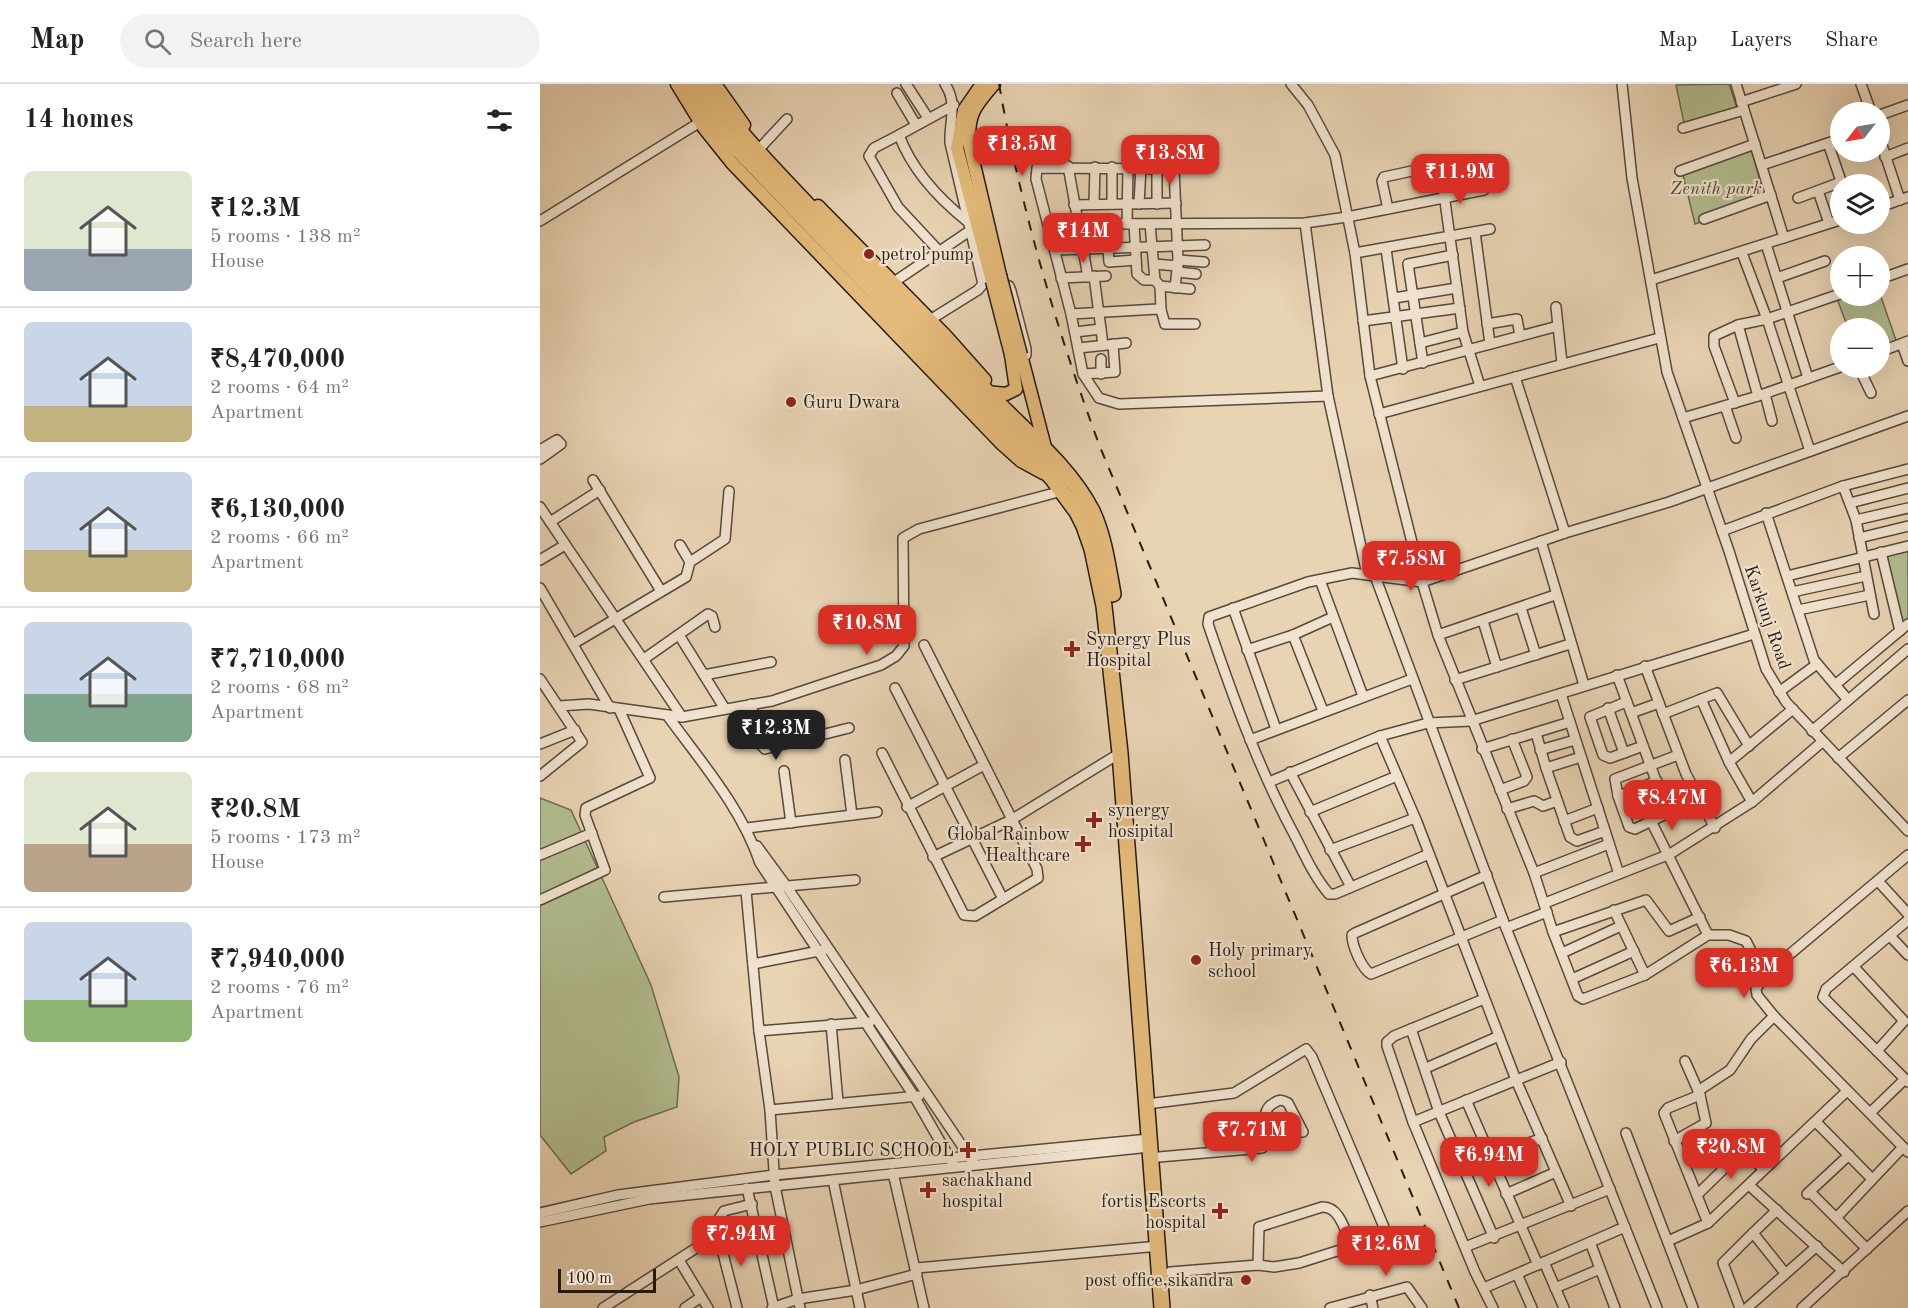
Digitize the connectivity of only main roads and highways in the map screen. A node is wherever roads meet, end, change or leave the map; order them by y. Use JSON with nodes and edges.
{"nodes":[{"id":1,"x":677,"y":84,"type":"edge"},
{"id":2,"x":691,"y":84,"type":"edge"},
{"id":3,"x":706,"y":84,"type":"edge"},
{"id":4,"x":715,"y":84,"type":"edge"},
{"id":5,"x":982,"y":84,"type":"edge"},
{"id":6,"x":994,"y":84,"type":"edge"},
{"id":7,"x":705,"y":119,"type":"junction"},
{"id":8,"x":916,"y":329,"type":"junction"},
{"id":9,"x":991,"y":393,"type":"junction"},
{"id":10,"x":1046,"y":452,"type":"junction"},
{"id":11,"x":1153,"y":1148,"type":"junction"},
{"id":12,"x":1162,"y":1308,"type":"edge"},
{"id":13,"x":1171,"y":1308,"type":"edge"}],
"edges":[{"from":1,"to":7,"type":"main road"},
{"from":2,"to":7,"type":"highway"},
{"from":3,"to":8,"type":"highway"},
{"from":4,"to":8,"type":"main road"},
{"from":5,"to":9,"type":"main road","bridge":true},
{"from":6,"to":10,"type":"main road","bridge":true},
{"from":7,"to":8,"type":"highway"},
{"from":8,"to":9,"type":"highway"},
{"from":8,"to":11,"type":"highway"},
{"from":9,"to":10,"type":"highway"},
{"from":10,"to":11,"type":"highway"},
{"from":11,"to":12,"type":"highway"},
{"from":11,"to":13,"type":"highway"}]}
